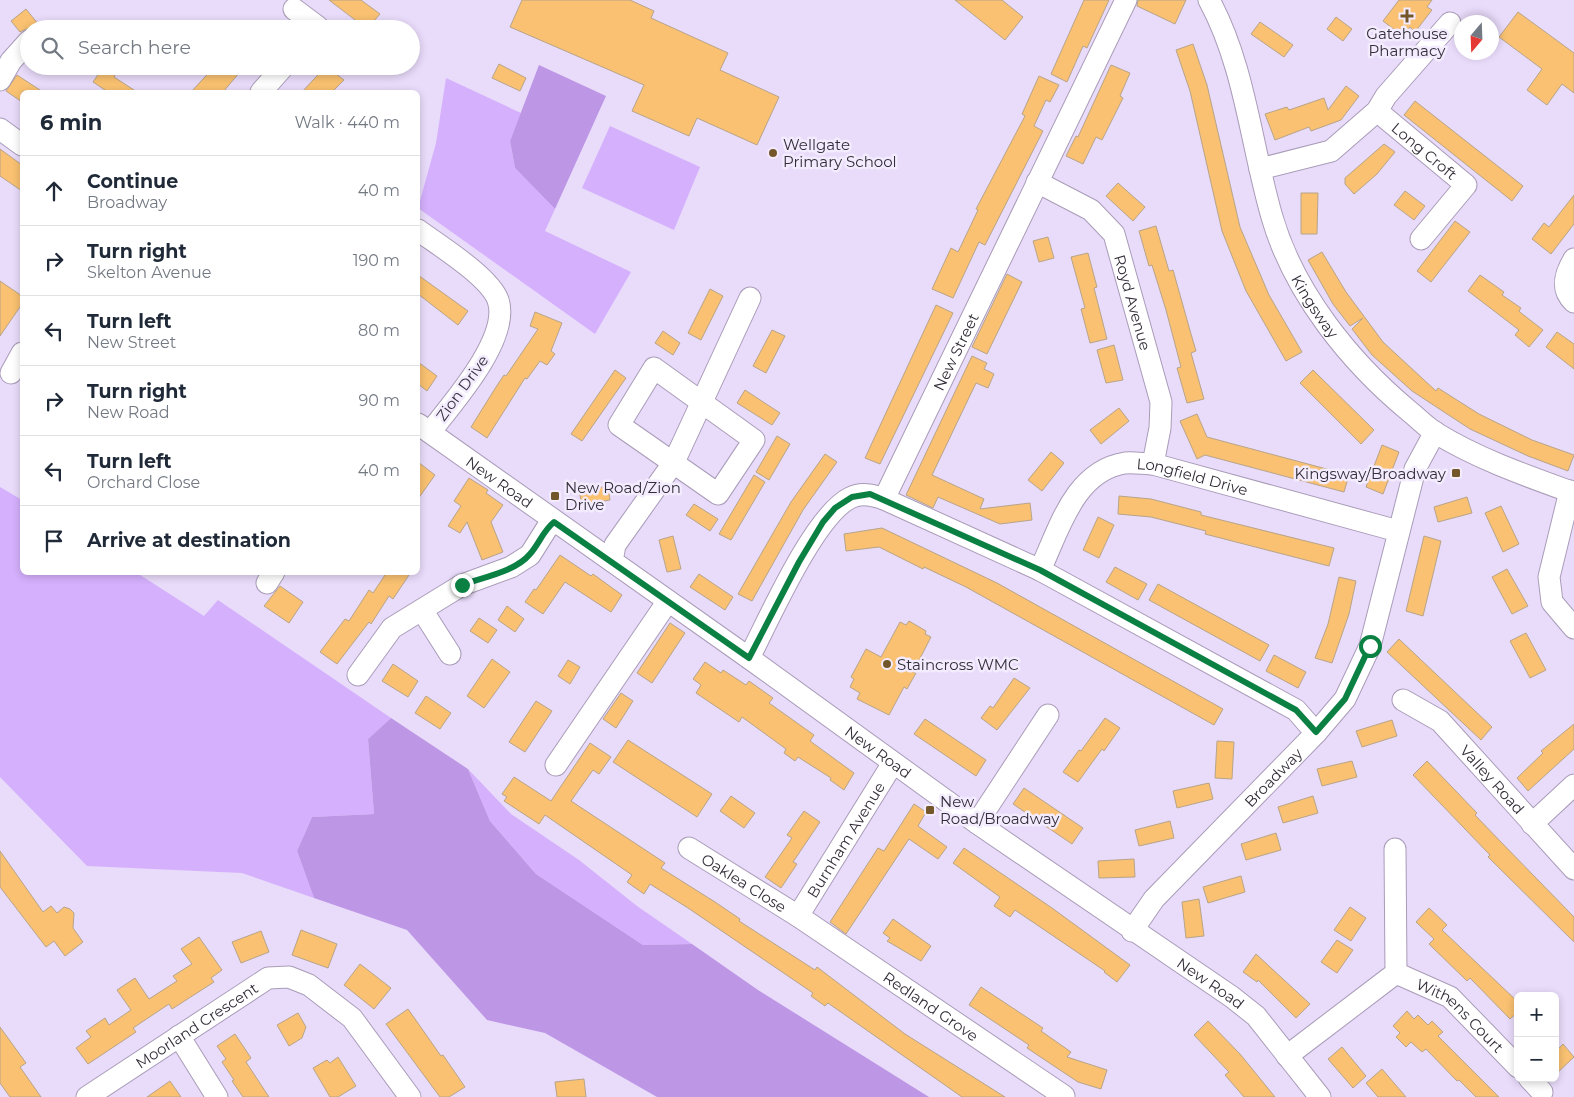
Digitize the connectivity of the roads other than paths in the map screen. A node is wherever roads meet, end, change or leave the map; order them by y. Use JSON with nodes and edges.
{"nodes":[{"id":1,"x":1126,"y":0,"type":"edge"},
{"id":2,"x":1209,"y":0,"type":"edge"},
{"id":3,"x":294,"y":9,"type":"dead end"},
{"id":4,"x":309,"y":20,"type":"edge"},
{"id":5,"x":1450,"y":23,"type":"dead end"},
{"id":6,"x":20,"y":52,"type":"edge"},
{"id":7,"x":276,"y":75,"type":"edge"},
{"id":8,"x":0,"y":80,"type":"edge"},
{"id":9,"x":263,"y":90,"type":"edge"},
{"id":10,"x":1377,"y":111,"type":"junction"},
{"id":11,"x":1260,"y":169,"type":"junction"},
{"id":12,"x":1037,"y":182,"type":"junction"},
{"id":13,"x":420,"y":231,"type":"edge"},
{"id":14,"x":1422,"y":239,"type":"dead end"},
{"id":15,"x":1574,"y":259,"type":"edge"},
{"id":16,"x":750,"y":298,"type":"dead end"},
{"id":17,"x":1574,"y":302,"type":"edge"},
{"id":18,"x":20,"y":357,"type":"edge"},
{"id":19,"x":11,"y":373,"type":"dead end"},
{"id":20,"x":701,"y":400,"type":"junction"},
{"id":21,"x":424,"y":428,"type":"edge"},
{"id":22,"x":1435,"y":432,"type":"junction"},
{"id":23,"x":674,"y":462,"type":"junction"},
{"id":24,"x":1153,"y":464,"type":"junction"},
{"id":25,"x":1572,"y":492,"type":"edge"},
{"id":26,"x":884,"y":499,"type":"junction"},
{"id":27,"x":554,"y":522,"type":"junction"},
{"id":28,"x":1398,"y":531,"type":"junction"},
{"id":29,"x":612,"y":561,"type":"junction"},
{"id":30,"x":1040,"y":570,"type":"junction"},
{"id":31,"x":668,"y":601,"type":"junction"},
{"id":32,"x":422,"y":610,"type":"junction"},
{"id":33,"x":1574,"y":628,"type":"edge"},
{"id":34,"x":450,"y":654,"type":"dead end"},
{"id":35,"x":749,"y":658,"type":"junction"},
{"id":36,"x":358,"y":675,"type":"dead end"},
{"id":37,"x":1403,"y":700,"type":"dead end"},
{"id":38,"x":1048,"y":715,"type":"dead end"},
{"id":39,"x":1316,"y":732,"type":"junction"},
{"id":40,"x":893,"y":763,"type":"junction"},
{"id":41,"x":556,"y":765,"type":"dead end"},
{"id":42,"x":1574,"y":785,"type":"edge"},
{"id":43,"x":977,"y":822,"type":"junction"},
{"id":44,"x":1532,"y":824,"type":"junction"},
{"id":45,"x":689,"y":848,"type":"dead end"},
{"id":46,"x":1395,"y":849,"type":"dead end"},
{"id":47,"x":1574,"y":869,"type":"edge"},
{"id":48,"x":798,"y":916,"type":"junction"},
{"id":49,"x":1132,"y":931,"type":"junction"},
{"id":50,"x":1396,"y":973,"type":"junction"},
{"id":51,"x":179,"y":1036,"type":"junction"},
{"id":52,"x":1287,"y":1056,"type":"junction"},
{"id":53,"x":1514,"y":1063,"type":"edge"},
{"id":54,"x":1064,"y":1096,"type":"edge"},
{"id":55,"x":87,"y":1097,"type":"edge"},
{"id":56,"x":217,"y":1097,"type":"edge"},
{"id":57,"x":410,"y":1097,"type":"edge"},
{"id":58,"x":1320,"y":1097,"type":"edge"}],
"edges":[{"from":1,"to":12,"type":"street","name":"New Street"},
{"from":2,"to":11,"type":"street","name":"Kingsway"},
{"from":3,"to":4,"type":"street"},
{"from":5,"to":10,"type":"street"},
{"from":6,"to":8,"type":"street"},
{"from":7,"to":9,"type":"street"},
{"from":10,"to":11,"type":"street"},
{"from":10,"to":14,"type":"street","name":"Long Croft"},
{"from":11,"to":22,"type":"street","name":"Kingsway"},
{"from":12,"to":24,"type":"street","name":"Royd Avenue"},
{"from":12,"to":26,"type":"street","name":"New Street"},
{"from":13,"to":21,"type":"street","name":"Zion Drive"},
{"from":15,"to":17,"type":"street"},
{"from":16,"to":20,"type":"street"},
{"from":18,"to":19,"type":"street"},
{"from":20,"to":23,"type":"street"},
{"from":20,"to":23,"type":"street"},
{"from":20,"to":23,"type":"street"},
{"from":21,"to":27,"type":"street","name":"New Road"},
{"from":22,"to":25,"type":"street","name":"Kingsway"},
{"from":22,"to":28,"type":"street","name":"Broadway"},
{"from":23,"to":29,"type":"street"},
{"from":24,"to":28,"type":"street","name":"Longfield Drive"},
{"from":24,"to":30,"type":"street","name":"Longfield Drive"},
{"from":25,"to":33,"type":"street"},
{"from":26,"to":30,"type":"street"},
{"from":26,"to":35,"type":"street"},
{"from":27,"to":29,"type":"street","name":"New Road"},
{"from":27,"to":32,"type":"street"},
{"from":28,"to":39,"type":"street","name":"Broadway"},
{"from":29,"to":31,"type":"street","name":"New Road"},
{"from":30,"to":39,"type":"street"},
{"from":31,"to":35,"type":"street","name":"New Road"},
{"from":31,"to":41,"type":"street"},
{"from":32,"to":34,"type":"street"},
{"from":32,"to":36,"type":"street"},
{"from":35,"to":40,"type":"street","name":"New Road"},
{"from":37,"to":44,"type":"street","name":"Valley Road"},
{"from":38,"to":43,"type":"street"},
{"from":39,"to":49,"type":"street","name":"Broadway"},
{"from":40,"to":43,"type":"street","name":"New Road"},
{"from":40,"to":48,"type":"street","name":"Burnham Avenue"},
{"from":42,"to":44,"type":"street"},
{"from":43,"to":49,"type":"street","name":"New Road"},
{"from":44,"to":47,"type":"street","name":"Valley Road"},
{"from":45,"to":48,"type":"street","name":"Oaklea Close"},
{"from":46,"to":50,"type":"street","name":"Withens Court"},
{"from":48,"to":54,"type":"street","name":"Redland Grove"},
{"from":49,"to":52,"type":"street","name":"New Road"},
{"from":50,"to":52,"type":"street","name":"Withens Court"},
{"from":50,"to":53,"type":"street","name":"Withens Court"},
{"from":51,"to":55,"type":"street","name":"Moorland Crescent"},
{"from":51,"to":56,"type":"street"},
{"from":51,"to":57,"type":"street","name":"Moorland Crescent"},
{"from":52,"to":58,"type":"street","name":"New Road"}]}
